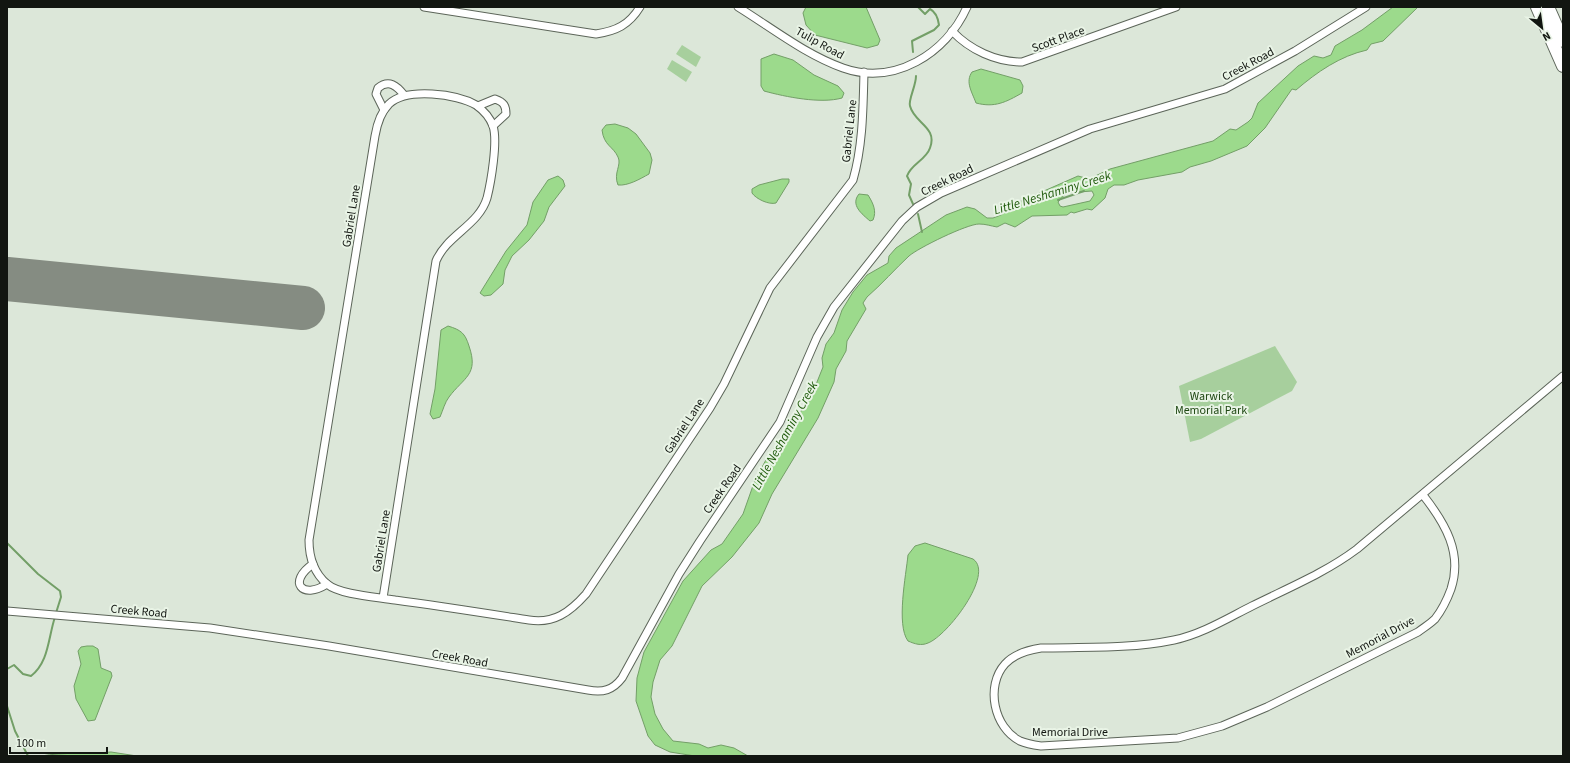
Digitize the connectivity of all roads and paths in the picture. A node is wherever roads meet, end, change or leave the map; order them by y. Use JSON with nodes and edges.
{"nodes":[{"id":1,"x":424,"y":7,"type":"edge"},
{"id":2,"x":640,"y":7,"type":"edge"},
{"id":3,"x":738,"y":7,"type":"edge"},
{"id":4,"x":967,"y":7,"type":"edge"},
{"id":5,"x":1176,"y":7,"type":"edge"},
{"id":6,"x":1366,"y":7,"type":"edge"},
{"id":7,"x":1537,"y":7,"type":"edge"},
{"id":8,"x":1548,"y":7,"type":"edge"},
{"id":9,"x":952,"y":31,"type":"junction"},
{"id":10,"x":1563,"y":41,"type":"edge"},
{"id":11,"x":1563,"y":66,"type":"edge"},
{"id":12,"x":864,"y":72,"type":"junction"},
{"id":13,"x":404,"y":96,"type":"junction"},
{"id":14,"x":478,"y":106,"type":"junction"},
{"id":15,"x":384,"y":110,"type":"junction"},
{"id":16,"x":493,"y":126,"type":"junction"},
{"id":17,"x":1563,"y":376,"type":"edge"},
{"id":18,"x":1423,"y":494,"type":"junction"},
{"id":19,"x":313,"y":564,"type":"junction"},
{"id":20,"x":327,"y":584,"type":"junction"},
{"id":21,"x":383,"y":598,"type":"junction"},
{"id":22,"x":7,"y":611,"type":"edge"}],
"edges":[{"from":1,"to":2,"type":"street"},
{"from":3,"to":12,"type":"street","name":"Tulip Road"},
{"from":4,"to":9,"type":"street","name":"Tulip Road"},
{"from":5,"to":9,"type":"street","name":"Scott Place"},
{"from":6,"to":22,"type":"street","name":"Creek Road"},
{"from":7,"to":11,"type":"highway"},
{"from":8,"to":10,"type":"highway"},
{"from":9,"to":12,"type":"street","name":"Tulip Road"},
{"from":12,"to":21,"type":"street","name":"Gabriel Lane"},
{"from":13,"to":14,"type":"street"},
{"from":13,"to":15,"type":"street"},
{"from":13,"to":15,"type":"street"},
{"from":14,"to":16,"type":"street"},
{"from":14,"to":16,"type":"street"},
{"from":15,"to":19,"type":"street","name":"Gabriel Lane"},
{"from":16,"to":21,"type":"street","name":"Gabriel Lane"},
{"from":17,"to":18,"type":"street","name":"Memorial Drive"},
{"from":18,"to":18,"type":"street","name":"Memorial Drive"},
{"from":19,"to":20,"type":"street","name":"Gabriel Lane"},
{"from":19,"to":20,"type":"street"},
{"from":20,"to":21,"type":"street","name":"Gabriel Lane"}]}
